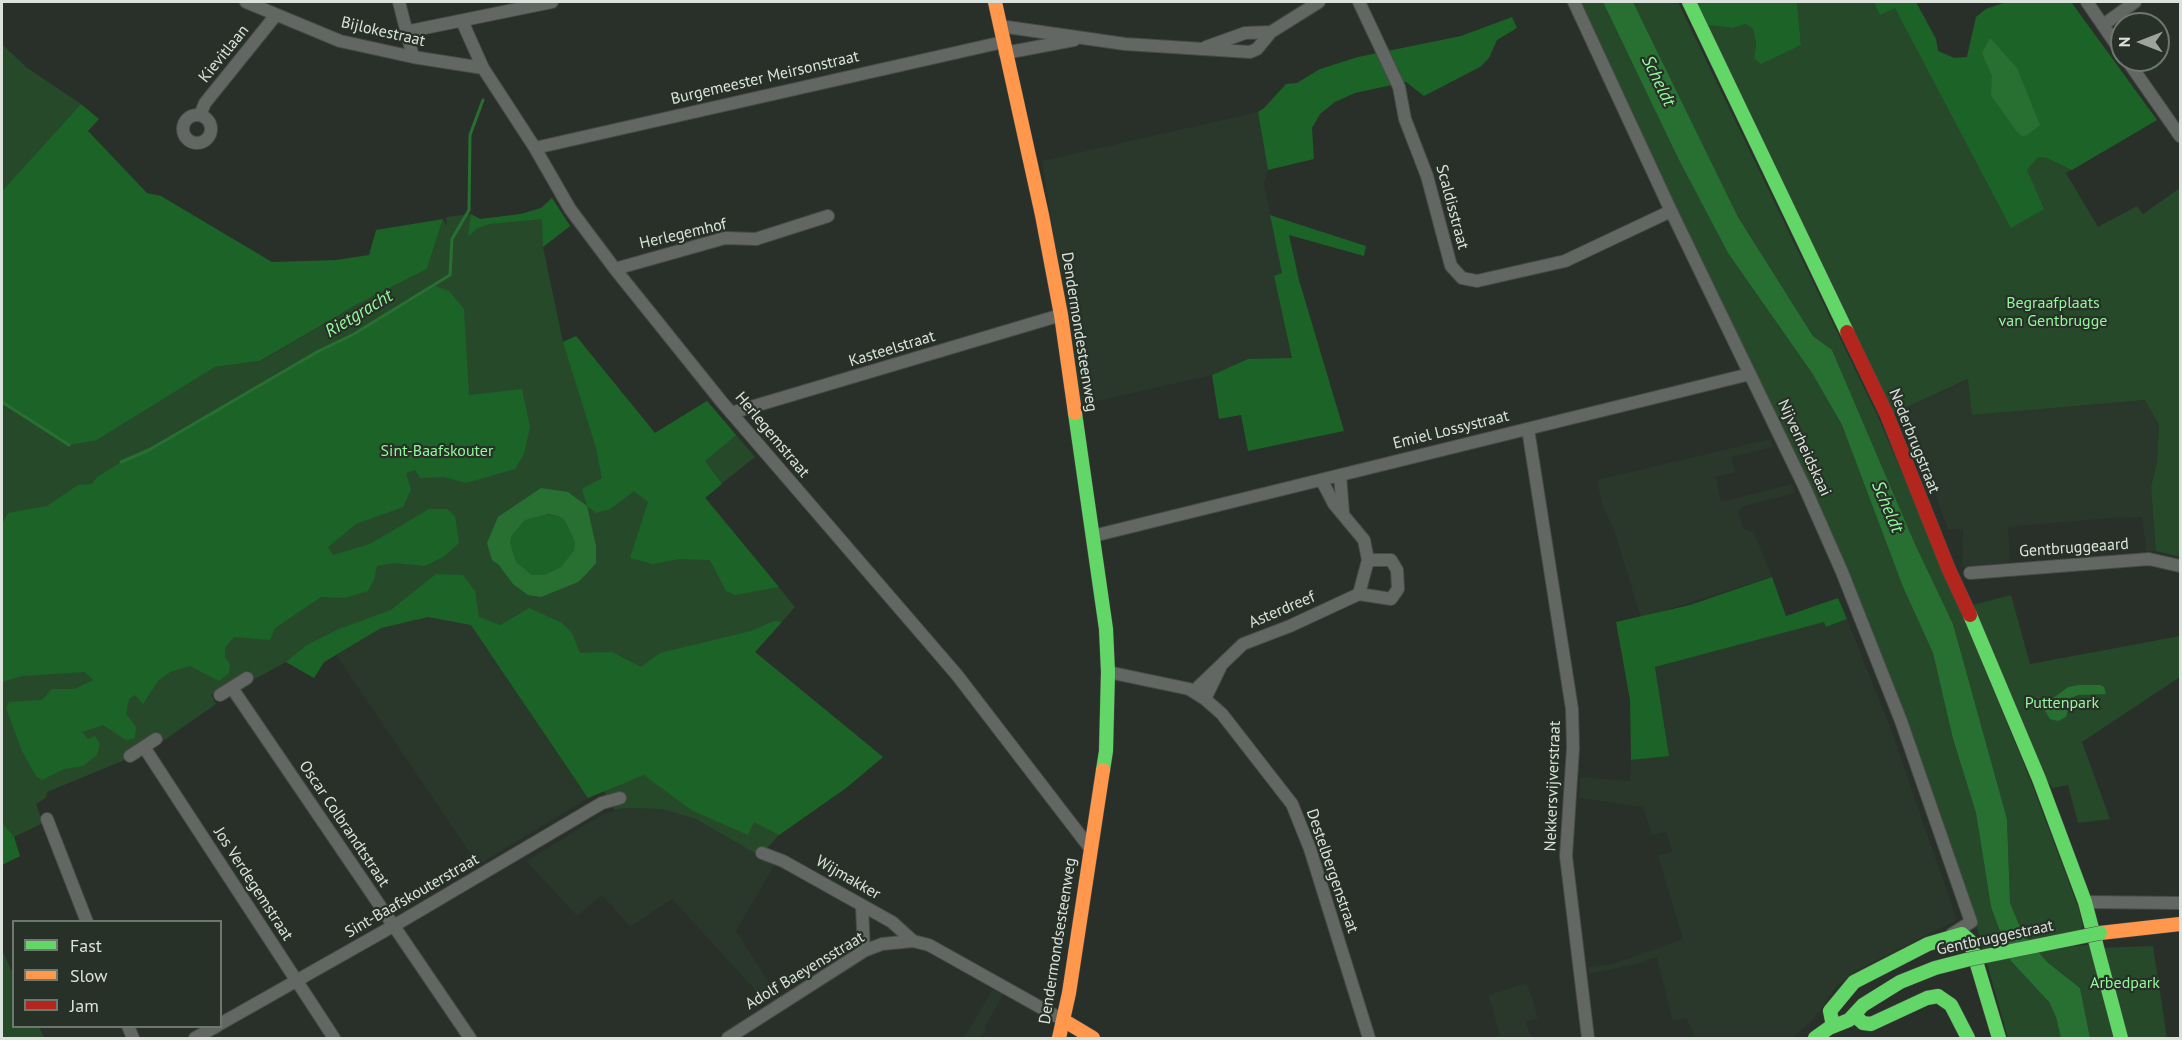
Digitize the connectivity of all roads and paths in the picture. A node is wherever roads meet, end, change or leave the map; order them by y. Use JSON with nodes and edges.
{"nodes":[{"id":1,"x":246,"y":2,"type":"edge"},
{"id":2,"x":399,"y":2,"type":"edge"},
{"id":3,"x":552,"y":2,"type":"edge"},
{"id":4,"x":995,"y":2,"type":"edge"},
{"id":5,"x":1318,"y":2,"type":"edge"},
{"id":6,"x":1359,"y":2,"type":"edge"},
{"id":7,"x":1574,"y":2,"type":"edge"},
{"id":8,"x":1689,"y":2,"type":"edge"},
{"id":9,"x":2087,"y":2,"type":"edge"},
{"id":10,"x":2134,"y":2,"type":"edge"},
{"id":11,"x":276,"y":15,"type":"junction"},
{"id":12,"x":462,"y":21,"type":"junction"},
{"id":13,"x":2103,"y":25,"type":"junction"},
{"id":14,"x":1000,"y":26,"type":"junction"},
{"id":15,"x":405,"y":32,"type":"junction"},
{"id":16,"x":1271,"y":32,"type":"junction"},
{"id":17,"x":2110,"y":35,"type":"edge"},
{"id":18,"x":1084,"y":38,"type":"junction"},
{"id":19,"x":1004,"y":47,"type":"junction"},
{"id":20,"x":1203,"y":48,"type":"junction"},
{"id":21,"x":412,"y":57,"type":"junction"},
{"id":22,"x":483,"y":68,"type":"junction"},
{"id":23,"x":2136,"y":72,"type":"edge"},
{"id":24,"x":200,"y":115,"type":"dead end"},
{"id":25,"x":2181,"y":136,"type":"edge"},
{"id":26,"x":535,"y":148,"type":"junction"},
{"id":27,"x":1671,"y":211,"type":"junction"},
{"id":28,"x":828,"y":216,"type":"dead end"},
{"id":29,"x":615,"y":269,"type":"junction"},
{"id":30,"x":1061,"y":315,"type":"junction"},
{"id":31,"x":1750,"y":374,"type":"junction"},
{"id":32,"x":731,"y":413,"type":"junction"},
{"id":33,"x":1528,"y":429,"type":"junction"},
{"id":34,"x":1340,"y":475,"type":"junction"},
{"id":35,"x":1322,"y":481,"type":"junction"},
{"id":36,"x":1343,"y":513,"type":"junction"},
{"id":37,"x":1093,"y":536,"type":"junction"},
{"id":38,"x":1368,"y":560,"type":"junction"},
{"id":39,"x":2181,"y":566,"type":"edge"},
{"id":40,"x":1970,"y":573,"type":"dead end"},
{"id":41,"x":1359,"y":594,"type":"junction"},
{"id":42,"x":1222,"y":664,"type":"junction"},
{"id":43,"x":1108,"y":672,"type":"junction"},
{"id":44,"x":247,"y":678,"type":"dead end"},
{"id":45,"x":232,"y":688,"type":"junction"},
{"id":46,"x":1194,"y":691,"type":"junction"},
{"id":47,"x":220,"y":695,"type":"dead end"},
{"id":48,"x":1205,"y":699,"type":"junction"},
{"id":49,"x":156,"y":739,"type":"dead end"},
{"id":50,"x":144,"y":747,"type":"junction"},
{"id":51,"x":130,"y":756,"type":"dead end"},
{"id":52,"x":620,"y":798,"type":"dead end"},
{"id":53,"x":47,"y":819,"type":"dead end"},
{"id":54,"x":1090,"y":848,"type":"junction"},
{"id":55,"x":762,"y":853,"type":"dead end"},
{"id":56,"x":2085,"y":902,"type":"junction"},
{"id":57,"x":2181,"y":903,"type":"edge"},
{"id":58,"x":862,"y":906,"type":"junction"},
{"id":59,"x":87,"y":920,"type":"edge"},
{"id":60,"x":1971,"y":922,"type":"joint"},
{"id":61,"x":2181,"y":924,"type":"edge"},
{"id":62,"x":394,"y":926,"type":"junction"},
{"id":63,"x":2095,"y":927,"type":"junction"},
{"id":64,"x":1948,"y":936,"type":"junction"},
{"id":65,"x":913,"y":941,"type":"junction"},
{"id":66,"x":864,"y":951,"type":"junction"},
{"id":67,"x":296,"y":981,"type":"junction"},
{"id":68,"x":1847,"y":989,"type":"junction"},
{"id":69,"x":1854,"y":1016,"type":"junction"},
{"id":70,"x":1063,"y":1020,"type":"junction"},
{"id":71,"x":222,"y":1023,"type":"edge"},
{"id":72,"x":1833,"y":1026,"type":"junction"},
{"id":73,"x":213,"y":1028,"type":"edge"},
{"id":74,"x":195,"y":1038,"type":"edge"},
{"id":75,"x":334,"y":1038,"type":"edge"},
{"id":76,"x":470,"y":1038,"type":"edge"},
{"id":77,"x":728,"y":1038,"type":"edge"},
{"id":78,"x":1059,"y":1038,"type":"edge"},
{"id":79,"x":1093,"y":1038,"type":"edge"},
{"id":80,"x":1369,"y":1038,"type":"edge"},
{"id":81,"x":1588,"y":1038,"type":"edge"},
{"id":82,"x":1815,"y":1038,"type":"edge"},
{"id":83,"x":1968,"y":1038,"type":"edge"},
{"id":84,"x":1999,"y":1038,"type":"edge"},
{"id":85,"x":2121,"y":1038,"type":"edge"}],
"edges":[{"from":1,"to":11,"type":"street","name":"Bijlokestraat"},
{"from":2,"to":15,"type":"street"},
{"from":3,"to":12,"type":"street"},
{"from":4,"to":14,"type":"street","name":"Dendermondesteenweg"},
{"from":5,"to":16,"type":"street"},
{"from":6,"to":27,"type":"street","name":"Scaldisstraat"},
{"from":7,"to":27,"type":"street","name":"Nijverheidskaai"},
{"from":8,"to":56,"type":"street","name":"Nederbrugstraat"},
{"from":9,"to":13,"type":"street"},
{"from":10,"to":13,"type":"street"},
{"from":11,"to":21,"type":"street","name":"Bijlokestraat"},
{"from":11,"to":24,"type":"street","name":"Kievitlaan"},
{"from":12,"to":15,"type":"street"},
{"from":12,"to":22,"type":"street","name":"Herlegemstraat"},
{"from":13,"to":17,"type":"street"},
{"from":14,"to":18,"type":"street"},
{"from":14,"to":19,"type":"street","name":"Dendermondesteenweg"},
{"from":15,"to":21,"type":"street"},
{"from":16,"to":20,"type":"street"},
{"from":16,"to":20,"type":"street"},
{"from":18,"to":19,"type":"street","name":"Burgemeester Meirsonstraat"},
{"from":18,"to":20,"type":"street"},
{"from":19,"to":26,"type":"street","name":"Burgemeester Meirsonstraat"},
{"from":19,"to":30,"type":"street","name":"Dendermondesteenweg"},
{"from":21,"to":22,"type":"street","name":"Bijlokestraat"},
{"from":22,"to":26,"type":"street","name":"Herlegemstraat"},
{"from":23,"to":25,"type":"street"},
{"from":26,"to":29,"type":"street","name":"Herlegemstraat"},
{"from":27,"to":31,"type":"street","name":"Nijverheidskaai"},
{"from":28,"to":29,"type":"street","name":"Herlegemhof"},
{"from":29,"to":32,"type":"street","name":"Herlegemstraat"},
{"from":30,"to":32,"type":"street","name":"Kasteelstraat"},
{"from":30,"to":37,"type":"street","name":"Dendermondesteenweg"},
{"from":31,"to":33,"type":"street","name":"Emiel Lossystraat"},
{"from":31,"to":60,"type":"street","name":"Nijverheidskaai"},
{"from":32,"to":54,"type":"street","name":"Herlegemstraat"},
{"from":33,"to":34,"type":"street","name":"Emiel Lossystraat"},
{"from":33,"to":81,"type":"street","name":"Nekkersvijverstraat"},
{"from":34,"to":35,"type":"street","name":"Emiel Lossystraat"},
{"from":34,"to":36,"type":"street"},
{"from":35,"to":36,"type":"street"},
{"from":35,"to":37,"type":"street","name":"Emiel Lossystraat"},
{"from":36,"to":38,"type":"street"},
{"from":37,"to":43,"type":"street","name":"Dendermondesteenweg"},
{"from":38,"to":41,"type":"street"},
{"from":38,"to":41,"type":"street"},
{"from":39,"to":40,"type":"street","name":"Gentbruggeaard"},
{"from":41,"to":42,"type":"street","name":"Asterdreef"},
{"from":42,"to":46,"type":"street","name":"Asterdreef"},
{"from":42,"to":48,"type":"street","name":"Asterdreef"},
{"from":43,"to":46,"type":"street","name":"Destelbergenstraat"},
{"from":43,"to":54,"type":"street","name":"Dendermondsesteenweg"},
{"from":44,"to":45,"type":"street"},
{"from":45,"to":47,"type":"street"},
{"from":45,"to":62,"type":"street","name":"Oscar Colbrandtstraat"},
{"from":46,"to":48,"type":"street","name":"Destelbergenstraat"},
{"from":48,"to":80,"type":"street","name":"Destelbergenstraat"},
{"from":49,"to":50,"type":"street"},
{"from":50,"to":51,"type":"street"},
{"from":50,"to":67,"type":"street","name":"Jos Verdegemstraat"},
{"from":52,"to":62,"type":"street","name":"Sint-Baafskouterstraat"},
{"from":53,"to":59,"type":"street"},
{"from":54,"to":70,"type":"street","name":"Dendermondsesteenweg"},
{"from":55,"to":58,"type":"street","name":"Wijmakker"},
{"from":56,"to":57,"type":"street"},
{"from":56,"to":63,"type":"street","name":"Nederbrugstraat"},
{"from":58,"to":65,"type":"street","name":"Wijmakker"},
{"from":58,"to":66,"type":"street"},
{"from":60,"to":64,"type":"street","name":"Gentbruggestraat"},
{"from":61,"to":63,"type":"street","name":"Gentbruggestraat"},
{"from":62,"to":67,"type":"street","name":"Sint-Baafskouterstraat"},
{"from":62,"to":76,"type":"street","name":"Oscar Colbrandtstraat"},
{"from":63,"to":69,"type":"street","name":"Gentbruggestraat","bridge":true},
{"from":63,"to":85,"type":"street","name":"Nederbrugstraat"},
{"from":64,"to":68,"type":"street","name":"Gentbruggestraat"},
{"from":64,"to":84,"type":"street"},
{"from":65,"to":66,"type":"street","name":"Adolf Baeyensstraat"},
{"from":65,"to":70,"type":"street","name":"Adolf Baeyensstraat"},
{"from":66,"to":77,"type":"street","name":"Adolf Baeyensstraat"},
{"from":67,"to":71,"type":"street","name":"Sint-Baafskouterstraat"},
{"from":67,"to":75,"type":"street","name":"Jos Verdegemstraat"},
{"from":68,"to":69,"type":"street"},
{"from":68,"to":72,"type":"street","name":"Gentbruggestraat"},
{"from":69,"to":72,"type":"street","name":"Gentbruggestraat"},
{"from":69,"to":83,"type":"street"},
{"from":70,"to":78,"type":"street","name":"Dendermondsesteenweg"},
{"from":70,"to":79,"type":"street"},
{"from":72,"to":82,"type":"street","name":"Gentbruggestraat"},
{"from":73,"to":74,"type":"street","name":"Sint-Baafskouterstraat"}]}
